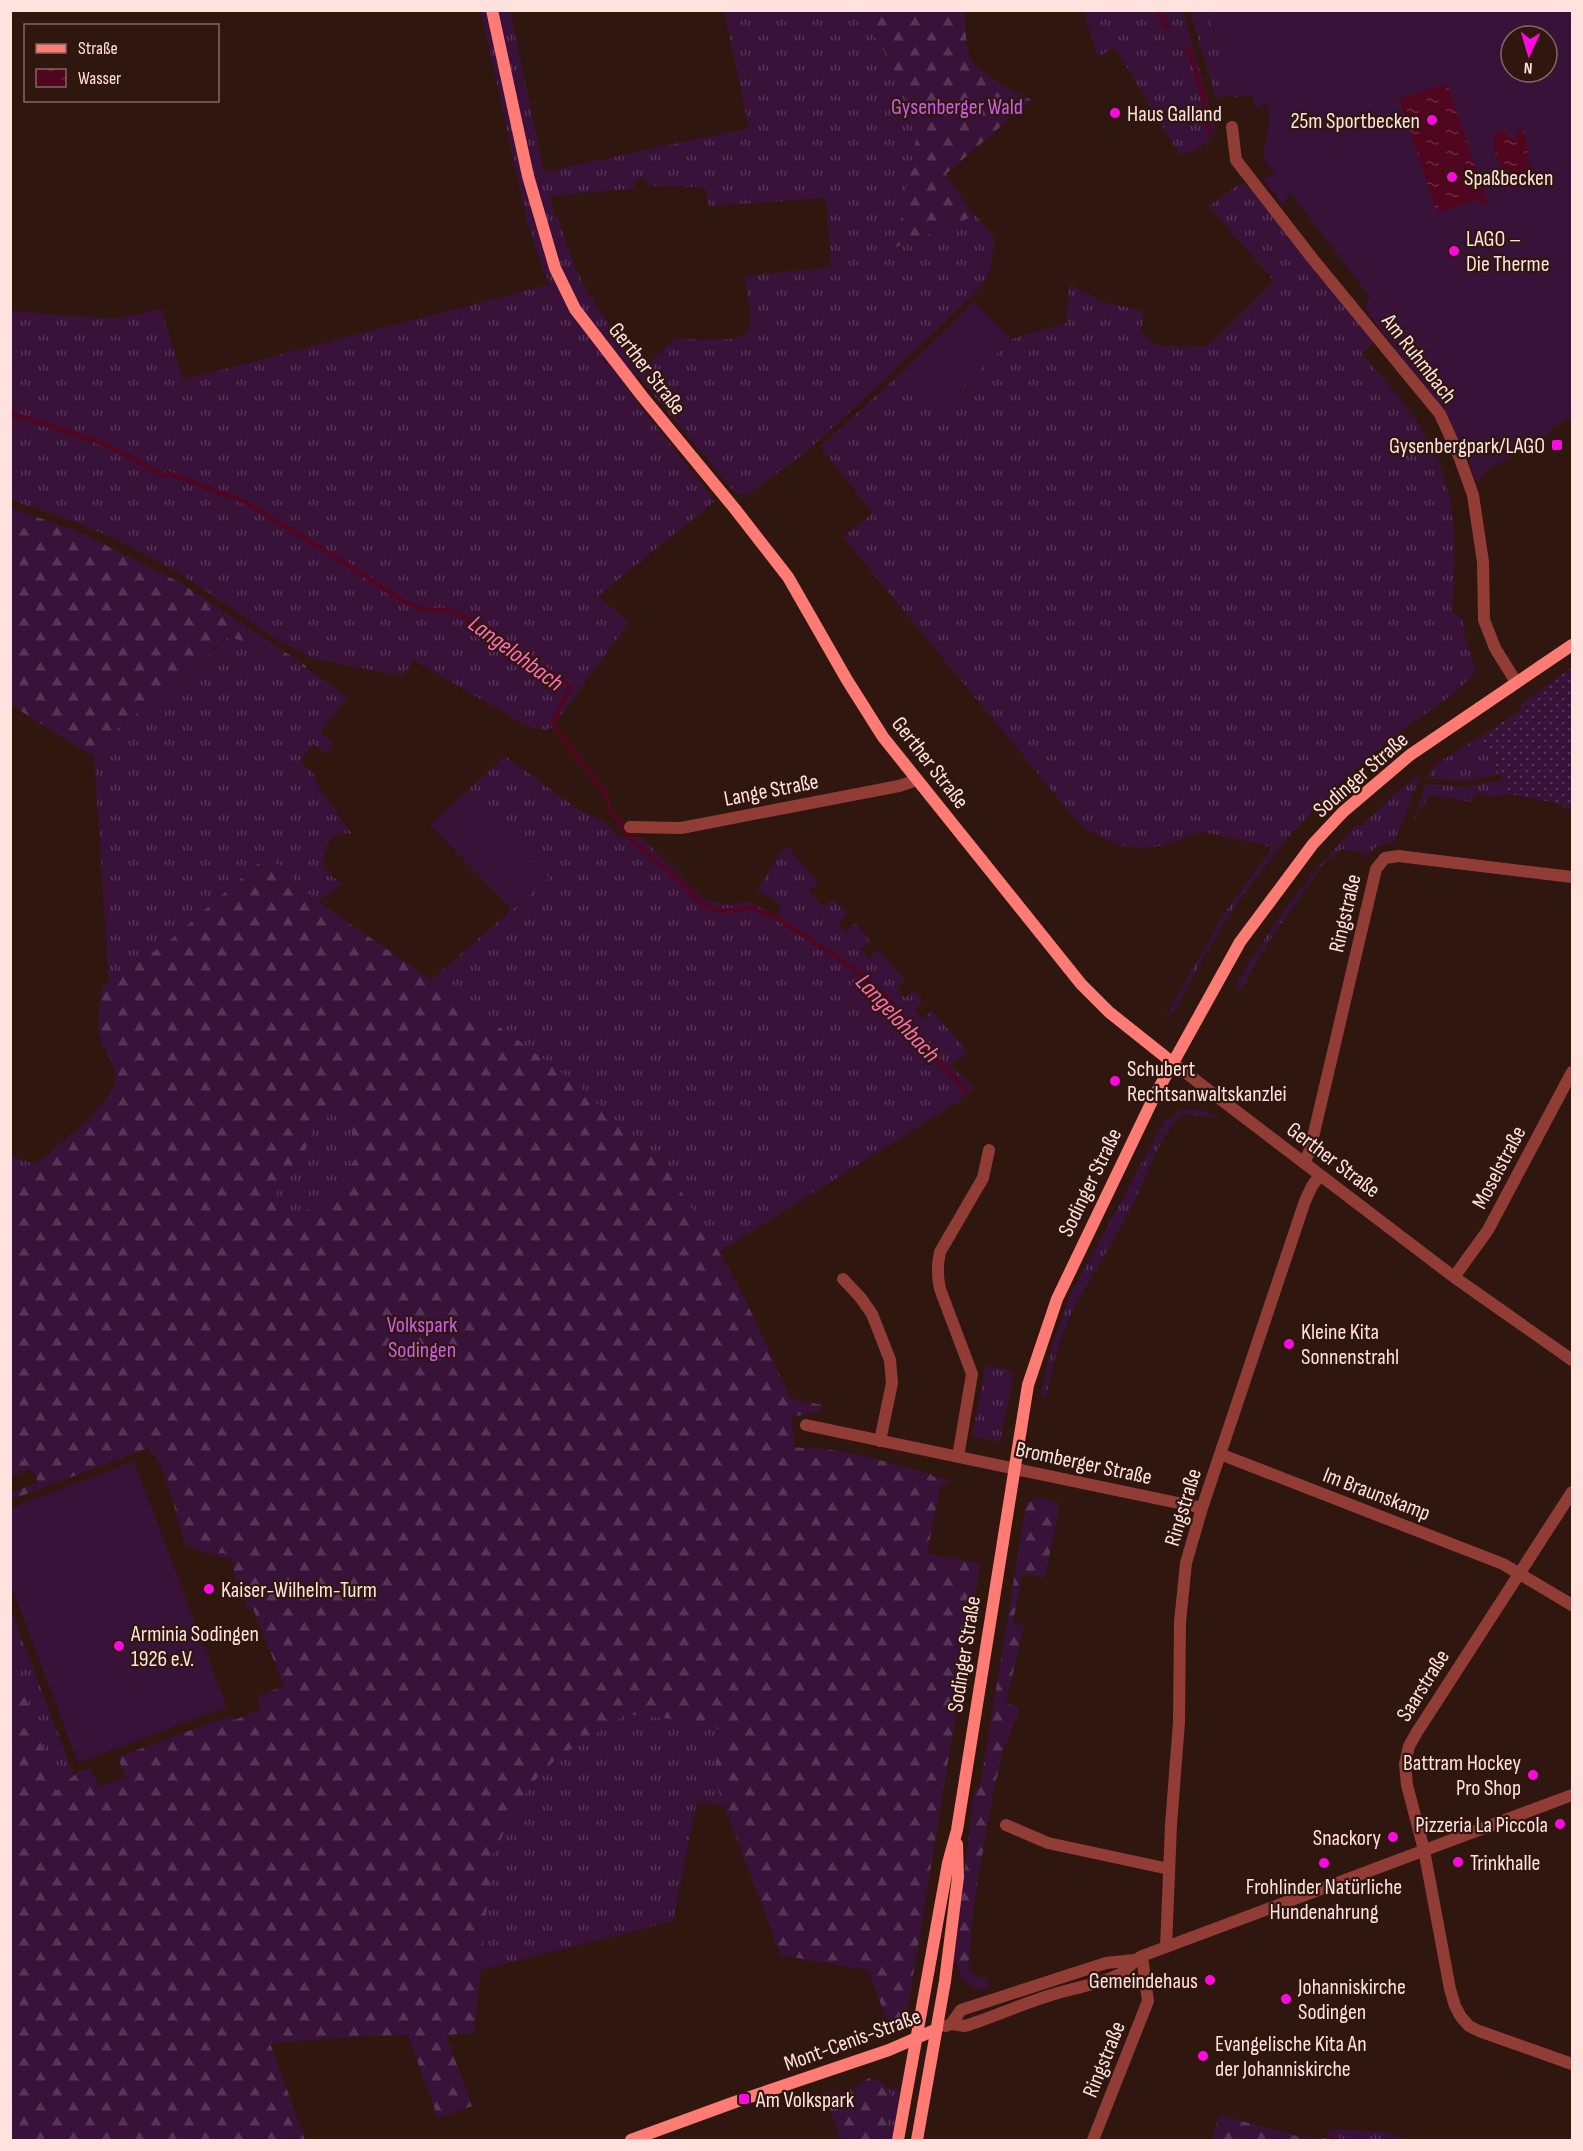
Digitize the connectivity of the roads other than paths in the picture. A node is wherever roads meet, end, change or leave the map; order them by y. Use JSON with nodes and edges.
{"nodes":[{"id":1,"x":492,"y":10,"type":"edge"},
{"id":2,"x":1232,"y":127,"type":"dead end"},
{"id":3,"x":1572,"y":645,"type":"edge"},
{"id":4,"x":1516,"y":682,"type":"junction"},
{"id":5,"x":917,"y":780,"type":"junction"},
{"id":6,"x":630,"y":827,"type":"dead end"},
{"id":7,"x":1572,"y":877,"type":"edge"},
{"id":8,"x":1173,"y":1063,"type":"junction"},
{"id":9,"x":1572,"y":1072,"type":"edge"},
{"id":10,"x":988,"y":1150,"type":"dead end"},
{"id":11,"x":1304,"y":1163,"type":"junction"},
{"id":12,"x":1320,"y":1175,"type":"junction"},
{"id":13,"x":1454,"y":1276,"type":"junction"},
{"id":14,"x":843,"y":1280,"type":"dead end"},
{"id":15,"x":1572,"y":1360,"type":"edge"},
{"id":16,"x":806,"y":1425,"type":"dead end"},
{"id":17,"x":880,"y":1441,"type":"junction"},
{"id":18,"x":1220,"y":1454,"type":"junction"},
{"id":19,"x":958,"y":1456,"type":"junction"},
{"id":20,"x":1016,"y":1468,"type":"junction"},
{"id":21,"x":1572,"y":1492,"type":"edge"},
{"id":22,"x":1202,"y":1508,"type":"junction"},
{"id":23,"x":1518,"y":1573,"type":"junction"},
{"id":24,"x":1572,"y":1605,"type":"edge"},
{"id":25,"x":1572,"y":1795,"type":"edge"},
{"id":26,"x":1006,"y":1825,"type":"dead end"},
{"id":27,"x":957,"y":1830,"type":"junction"},
{"id":28,"x":1424,"y":1850,"type":"junction"},
{"id":29,"x":1169,"y":1869,"type":"junction"},
{"id":30,"x":1166,"y":1947,"type":"junction"},
{"id":31,"x":1138,"y":1958,"type":"junction"},
{"id":32,"x":937,"y":2029,"type":"junction"},
{"id":33,"x":915,"y":2040,"type":"junction"},
{"id":34,"x":1572,"y":2064,"type":"edge"},
{"id":35,"x":630,"y":2140,"type":"edge"},
{"id":36,"x":898,"y":2140,"type":"edge"},
{"id":37,"x":917,"y":2140,"type":"edge"},
{"id":38,"x":1093,"y":2140,"type":"edge"}],
"edges":[{"from":1,"to":5,"type":"main road","name":"Gerther Straße"},
{"from":2,"to":4,"type":"street","name":"Am Ruhmbach"},
{"from":3,"to":4,"type":"main road","name":"Sodinger Straße"},
{"from":4,"to":8,"type":"main road","name":"Sodinger Straße"},
{"from":5,"to":6,"type":"street","name":"Lange Straße"},
{"from":5,"to":8,"type":"main road","name":"Gerther Straße"},
{"from":7,"to":11,"type":"street","name":"Ringstraße"},
{"from":8,"to":11,"type":"street","name":"Gerther Straße"},
{"from":8,"to":20,"type":"main road","name":"Sodinger Straße"},
{"from":9,"to":13,"type":"street","name":"Moselstraße"},
{"from":10,"to":19,"type":"street"},
{"from":11,"to":12,"type":"street","name":"Gerther Straße"},
{"from":12,"to":13,"type":"street","name":"Gerther Straße"},
{"from":12,"to":18,"type":"street","name":"Ringstraße"},
{"from":13,"to":15,"type":"street","name":"Gerther Straße"},
{"from":14,"to":17,"type":"street"},
{"from":16,"to":17,"type":"street","name":"Bromberger Straße"},
{"from":17,"to":19,"type":"street","name":"Bromberger Straße"},
{"from":18,"to":22,"type":"street","name":"Ringstraße"},
{"from":18,"to":23,"type":"street","name":"Im Braunskamp"},
{"from":19,"to":20,"type":"street","name":"Bromberger Straße"},
{"from":20,"to":22,"type":"street","name":"Bromberger Straße"},
{"from":20,"to":27,"type":"main road","name":"Sodinger Straße"},
{"from":21,"to":23,"type":"street","name":"Saarstraße"},
{"from":22,"to":29,"type":"street","name":"Ringstraße"},
{"from":23,"to":24,"type":"street","name":"Im Braunskamp"},
{"from":23,"to":28,"type":"street","name":"Saarstraße"},
{"from":25,"to":28,"type":"street","name":"Mont-Cenis-Straße"},
{"from":26,"to":29,"type":"street"},
{"from":27,"to":32,"type":"main road","name":"Sodinger Straße"},
{"from":27,"to":33,"type":"main road","name":"Sodinger Straße"},
{"from":28,"to":30,"type":"street","name":"Mont-Cenis-Straße"},
{"from":28,"to":34,"type":"street","name":"Saarstraße"},
{"from":29,"to":30,"type":"street","name":"Ringstraße"},
{"from":30,"to":31,"type":"street","name":"Mont-Cenis-Straße"},
{"from":31,"to":32,"type":"street","name":"Mont-Cenis-Straße"},
{"from":31,"to":38,"type":"street","name":"Ringstraße"},
{"from":32,"to":33,"type":"main road","name":"Mont-Cenis-Straße"},
{"from":32,"to":37,"type":"main road","name":"Sodinger Straße"},
{"from":33,"to":35,"type":"main road","name":"Mont-Cenis-Straße"},
{"from":33,"to":36,"type":"main road","name":"Sodinger Straße"}]}
